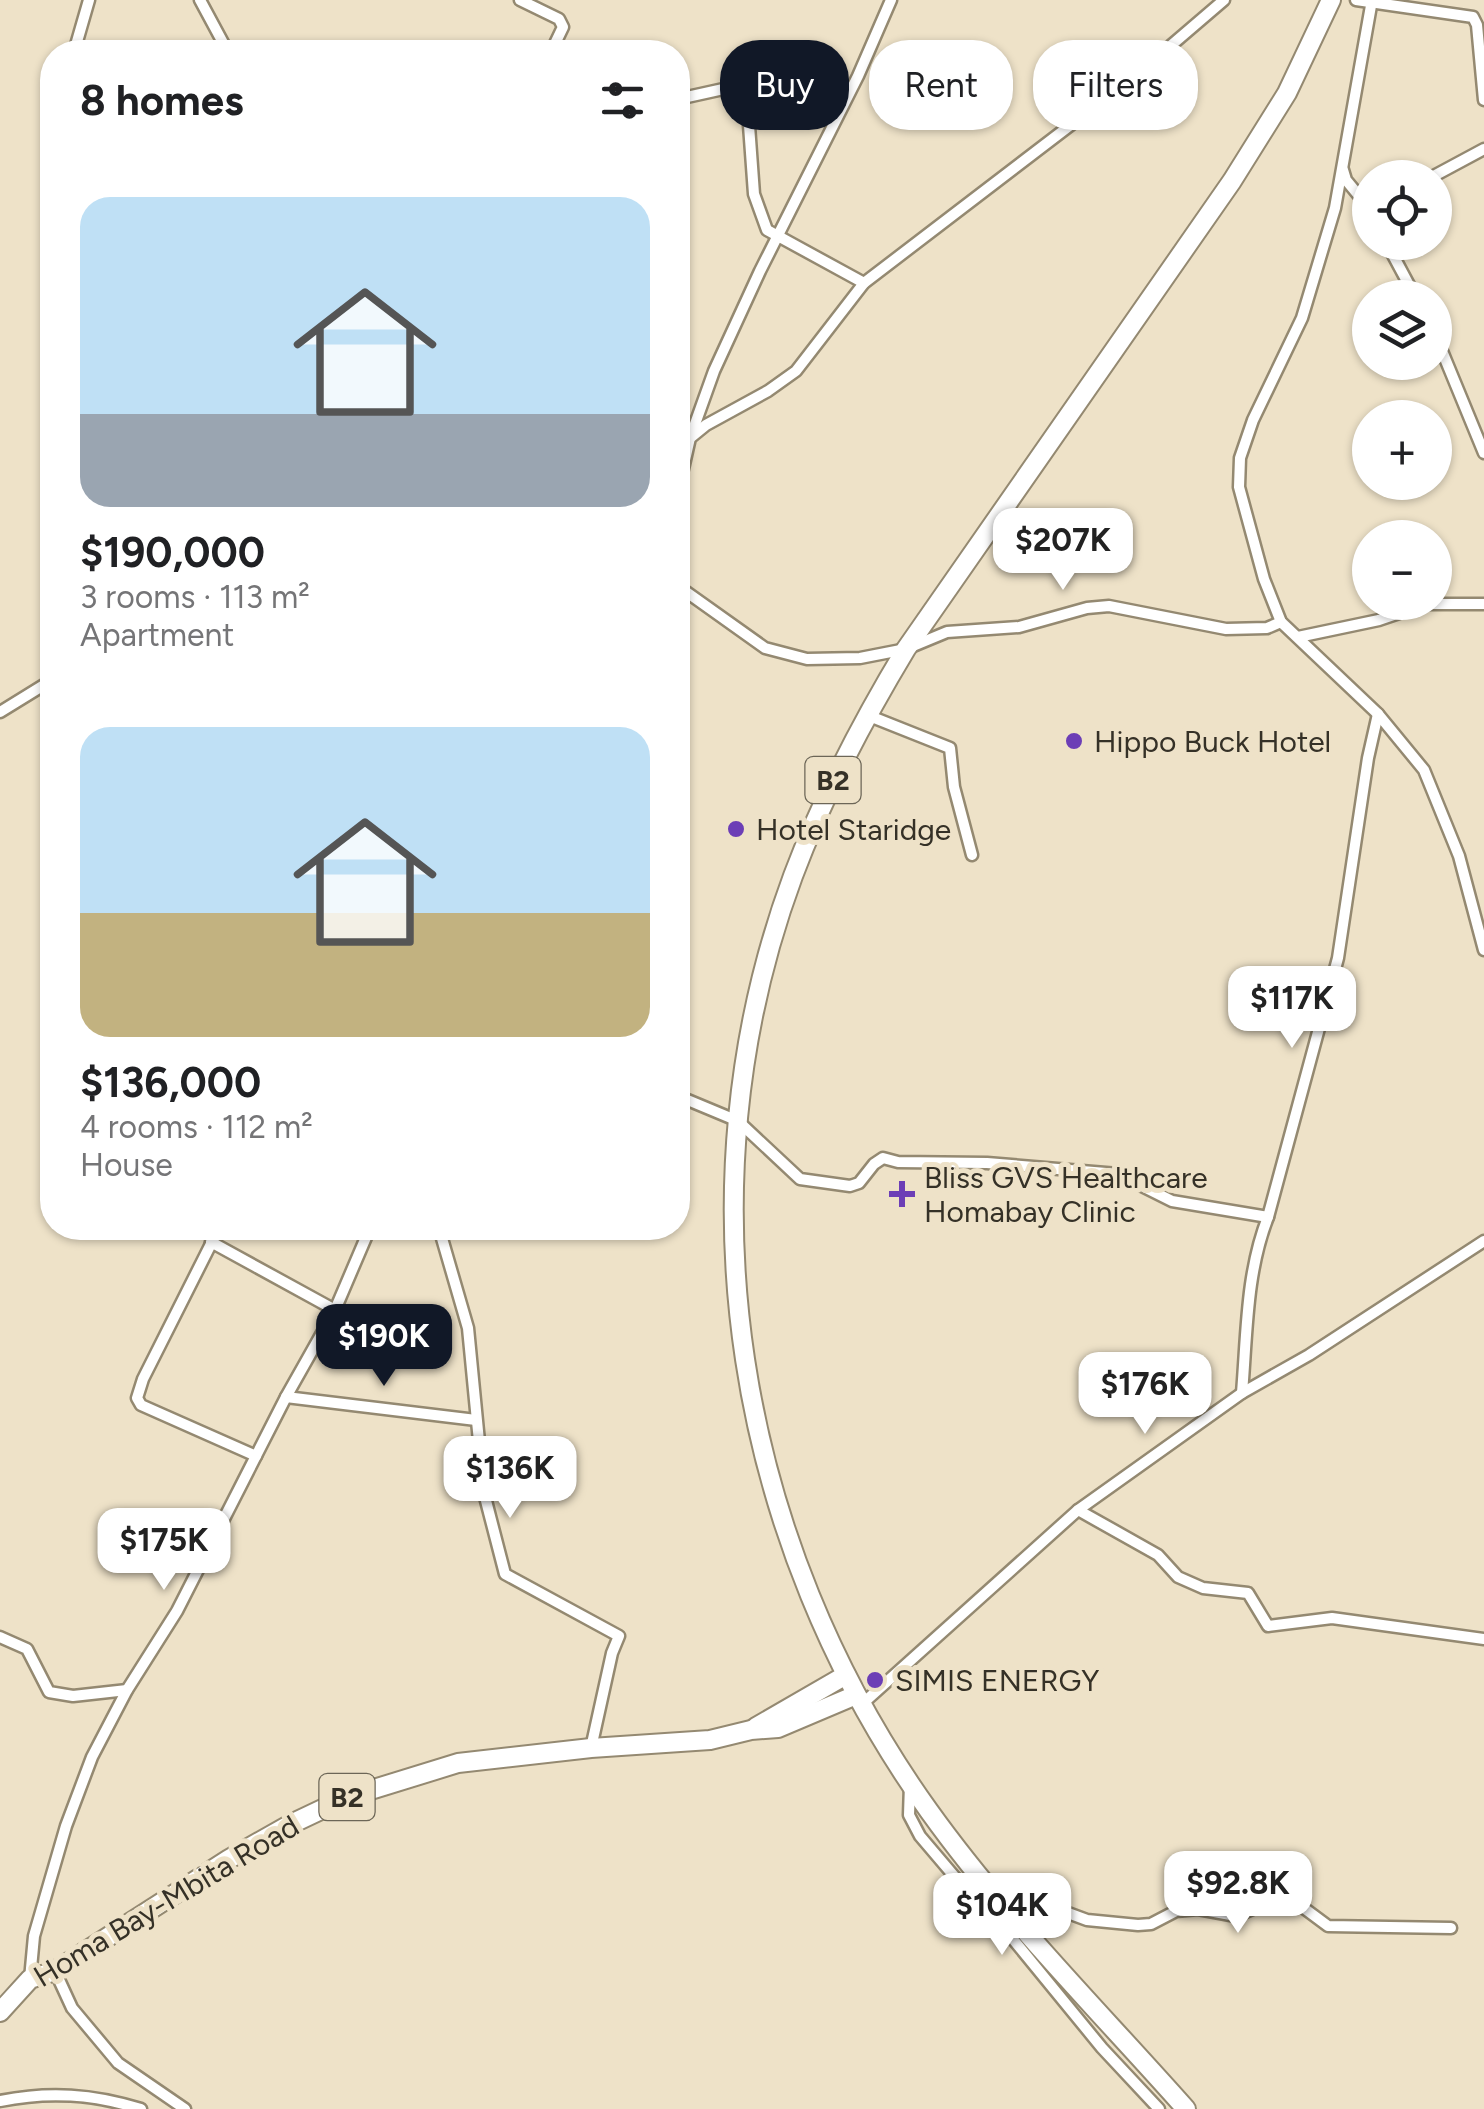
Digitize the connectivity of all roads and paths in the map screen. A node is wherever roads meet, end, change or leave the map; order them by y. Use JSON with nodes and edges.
{"nodes":[{"id":1,"x":89,"y":0,"type":"edge"},
{"id":2,"x":200,"y":0,"type":"edge"},
{"id":3,"x":520,"y":0,"type":"edge"},
{"id":4,"x":891,"y":0,"type":"edge"},
{"id":5,"x":1224,"y":0,"type":"edge"},
{"id":6,"x":1332,"y":0,"type":"edge"},
{"id":7,"x":1356,"y":0,"type":"edge"},
{"id":8,"x":1372,"y":2,"type":"edge"},
{"id":9,"x":77,"y":40,"type":"edge"},
{"id":10,"x":222,"y":40,"type":"edge"},
{"id":11,"x":557,"y":40,"type":"edge"},
{"id":12,"x":690,"y":96,"type":"edge"},
{"id":13,"x":1484,"y":100,"type":"edge"},
{"id":14,"x":1484,"y":150,"type":"edge"},
{"id":15,"x":1342,"y":166,"type":"junction"},
{"id":16,"x":1452,"y":167,"type":"edge"},
{"id":17,"x":1352,"y":187,"type":"edge"},
{"id":18,"x":780,"y":237,"type":"junction"},
{"id":19,"x":864,"y":283,"type":"junction"},
{"id":20,"x":1452,"y":375,"type":"edge"},
{"id":21,"x":690,"y":438,"type":"joint"},
{"id":22,"x":1484,"y":453,"type":"edge"},
{"id":23,"x":690,"y":595,"type":"edge"},
{"id":24,"x":1484,"y":604,"type":"edge"},
{"id":25,"x":1280,"y":622,"type":"junction"},
{"id":26,"x":1298,"y":636,"type":"junction"},
{"id":27,"x":906,"y":648,"type":"junction"},
{"id":28,"x":40,"y":687,"type":"edge"},
{"id":29,"x":0,"y":712,"type":"edge"},
{"id":30,"x":866,"y":714,"type":"junction"},
{"id":31,"x":1378,"y":714,"type":"junction"},
{"id":32,"x":972,"y":855,"type":"dead end"},
{"id":33,"x":1484,"y":950,"type":"edge"},
{"id":34,"x":690,"y":1101,"type":"edge"},
{"id":35,"x":738,"y":1121,"type":"junction"},
{"id":36,"x":1268,"y":1217,"type":"junction"},
{"id":37,"x":365,"y":1240,"type":"edge"},
{"id":38,"x":442,"y":1240,"type":"edge"},
{"id":39,"x":211,"y":1242,"type":"joint"},
{"id":40,"x":1484,"y":1242,"type":"edge"},
{"id":41,"x":335,"y":1310,"type":"junction"},
{"id":42,"x":1242,"y":1393,"type":"junction"},
{"id":43,"x":286,"y":1397,"type":"junction"},
{"id":44,"x":476,"y":1420,"type":"junction"},
{"id":45,"x":256,"y":1456,"type":"junction"},
{"id":46,"x":1078,"y":1510,"type":"junction"},
{"id":47,"x":0,"y":1637,"type":"edge"},
{"id":48,"x":1484,"y":1639,"type":"edge"},
{"id":49,"x":846,"y":1675,"type":"junction"},
{"id":50,"x":127,"y":1690,"type":"junction"},
{"id":51,"x":859,"y":1700,"type":"junction"},
{"id":52,"x":751,"y":1730,"type":"junction"},
{"id":53,"x":591,"y":1748,"type":"junction"},
{"id":54,"x":1014,"y":1927,"type":"junction"},
{"id":55,"x":1450,"y":1928,"type":"dead end"},
{"id":56,"x":55,"y":1972,"type":"junction"},
{"id":57,"x":30,"y":1979,"type":"junction"},
{"id":58,"x":0,"y":2012,"type":"edge"},
{"id":59,"x":1158,"y":2078,"type":"junction"},
{"id":60,"x":1144,"y":2092,"type":"junction"},
{"id":61,"x":0,"y":2101,"type":"edge"},
{"id":62,"x":141,"y":2109,"type":"edge"},
{"id":63,"x":186,"y":2109,"type":"edge"},
{"id":64,"x":1159,"y":2109,"type":"edge"},
{"id":65,"x":1186,"y":2109,"type":"edge"}],
"edges":[{"from":1,"to":9,"type":"street"},
{"from":2,"to":10,"type":"street"},
{"from":3,"to":11,"type":"street"},
{"from":4,"to":18,"type":"street"},
{"from":5,"to":19,"type":"street"},
{"from":6,"to":27,"type":"highway","number":"B2"},
{"from":7,"to":8,"type":"street"},
{"from":8,"to":13,"type":"street"},
{"from":8,"to":15,"type":"street"},
{"from":12,"to":18,"type":"street"},
{"from":14,"to":16,"type":"street"},
{"from":15,"to":17,"type":"street"},
{"from":15,"to":25,"type":"street"},
{"from":18,"to":19,"type":"street"},
{"from":18,"to":21,"type":"street"},
{"from":19,"to":21,"type":"street"},
{"from":20,"to":22,"type":"street"},
{"from":23,"to":27,"type":"street"},
{"from":24,"to":26,"type":"street"},
{"from":25,"to":26,"type":"street"},
{"from":25,"to":27,"type":"street"},
{"from":26,"to":31,"type":"street"},
{"from":27,"to":30,"type":"highway","number":"B2"},
{"from":28,"to":29,"type":"street"},
{"from":30,"to":32,"type":"street"},
{"from":30,"to":35,"type":"highway","number":"B2"},
{"from":31,"to":33,"type":"street"},
{"from":31,"to":36,"type":"street"},
{"from":34,"to":35,"type":"street"},
{"from":35,"to":36,"type":"street"},
{"from":35,"to":49,"type":"highway","number":"B2"},
{"from":36,"to":42,"type":"street"},
{"from":37,"to":41,"type":"street"},
{"from":38,"to":44,"type":"street"},
{"from":39,"to":41,"type":"street"},
{"from":39,"to":45,"type":"street"},
{"from":40,"to":42,"type":"street"},
{"from":41,"to":43,"type":"street"},
{"from":42,"to":46,"type":"street"},
{"from":43,"to":44,"type":"street"},
{"from":43,"to":45,"type":"street"},
{"from":44,"to":53,"type":"street"},
{"from":45,"to":50,"type":"street"},
{"from":46,"to":48,"type":"street"},
{"from":46,"to":51,"type":"street"},
{"from":47,"to":50,"type":"street"},
{"from":49,"to":51,"type":"highway"},
{"from":49,"to":52,"type":"highway","name":"Homa Bay-Mbita Road","number":"B2"},
{"from":50,"to":57,"type":"street"},
{"from":51,"to":52,"type":"highway","name":"Homa Bay-Mbita Road","number":"B2"},
{"from":51,"to":54,"type":"highway"},
{"from":52,"to":53,"type":"highway","name":"Homa Bay-Mbita Road","number":"B2"},
{"from":53,"to":56,"type":"highway","name":"Homa Bay-Mbita Road","number":"B2"},
{"from":54,"to":55,"type":"street"},
{"from":54,"to":59,"type":"highway"},
{"from":54,"to":60,"type":"street"},
{"from":56,"to":57,"type":"highway","name":"Homa Bay-Mbita Road","number":"B2"},
{"from":56,"to":63,"type":"street"},
{"from":57,"to":58,"type":"highway","name":"Homa Bay-Mbita Road"},
{"from":59,"to":60,"type":"street"},
{"from":59,"to":65,"type":"highway"},
{"from":60,"to":64,"type":"street"},
{"from":61,"to":62,"type":"street"}]}
